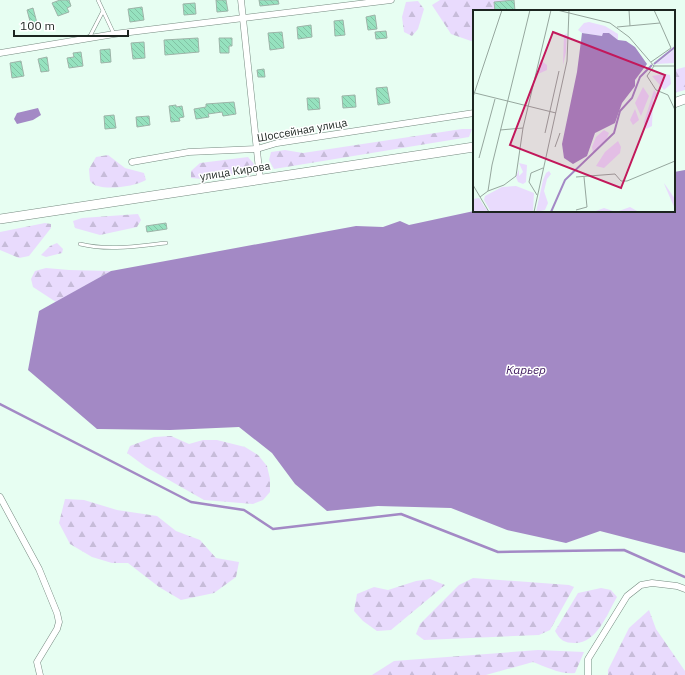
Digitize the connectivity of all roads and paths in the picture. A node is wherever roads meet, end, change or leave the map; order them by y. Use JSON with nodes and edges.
{"nodes":[{"id":1,"x":98,"y":0,"type":"edge"},
{"id":2,"x":242,"y":0,"type":"edge"},
{"id":3,"x":391,"y":0,"type":"edge"},
{"id":4,"x":103,"y":11,"type":"junction"},
{"id":5,"x":244,"y":19,"type":"junction"},
{"id":6,"x":114,"y":34,"type":"junction"},
{"id":7,"x":88,"y":38,"type":"junction"},
{"id":8,"x":0,"y":53,"type":"edge"},
{"id":9,"x":685,"y":99,"type":"edge"},
{"id":10,"x":675,"y":103,"type":"edge"},
{"id":11,"x":473,"y":113,"type":"edge"},
{"id":12,"x":473,"y":146,"type":"edge"},
{"id":13,"x":257,"y":149,"type":"junction"},
{"id":14,"x":132,"y":162,"type":"dead end"},
{"id":15,"x":260,"y":179,"type":"junction"},
{"id":16,"x":0,"y":219,"type":"edge"},
{"id":17,"x":166,"y":243,"type":"dead end"},
{"id":18,"x":80,"y":244,"type":"dead end"},
{"id":19,"x":0,"y":497,"type":"edge"},
{"id":20,"x":685,"y":589,"type":"edge"},
{"id":21,"x":40,"y":675,"type":"edge"},
{"id":22,"x":588,"y":675,"type":"edge"}],
"edges":[{"from":1,"to":4,"type":"lane"},
{"from":2,"to":5,"type":"street"},
{"from":3,"to":5,"type":"street"},
{"from":4,"to":6,"type":"lane"},
{"from":4,"to":7,"type":"lane"},
{"from":5,"to":6,"type":"street"},
{"from":5,"to":13,"type":"street"},
{"from":6,"to":7,"type":"street"},
{"from":7,"to":8,"type":"street"},
{"from":9,"to":10,"type":"main road"},
{"from":11,"to":13,"type":"street","name":"Шоссейная улица"},
{"from":12,"to":15,"type":"main road","name":"улица Кирова"},
{"from":13,"to":14,"type":"street","name":"Шоссейная улица"},
{"from":13,"to":15,"type":"street"},
{"from":15,"to":16,"type":"main road","name":"улица Кирова"},
{"from":17,"to":18,"type":"lane"},
{"from":19,"to":21,"type":"street"},
{"from":20,"to":22,"type":"street"}]}
